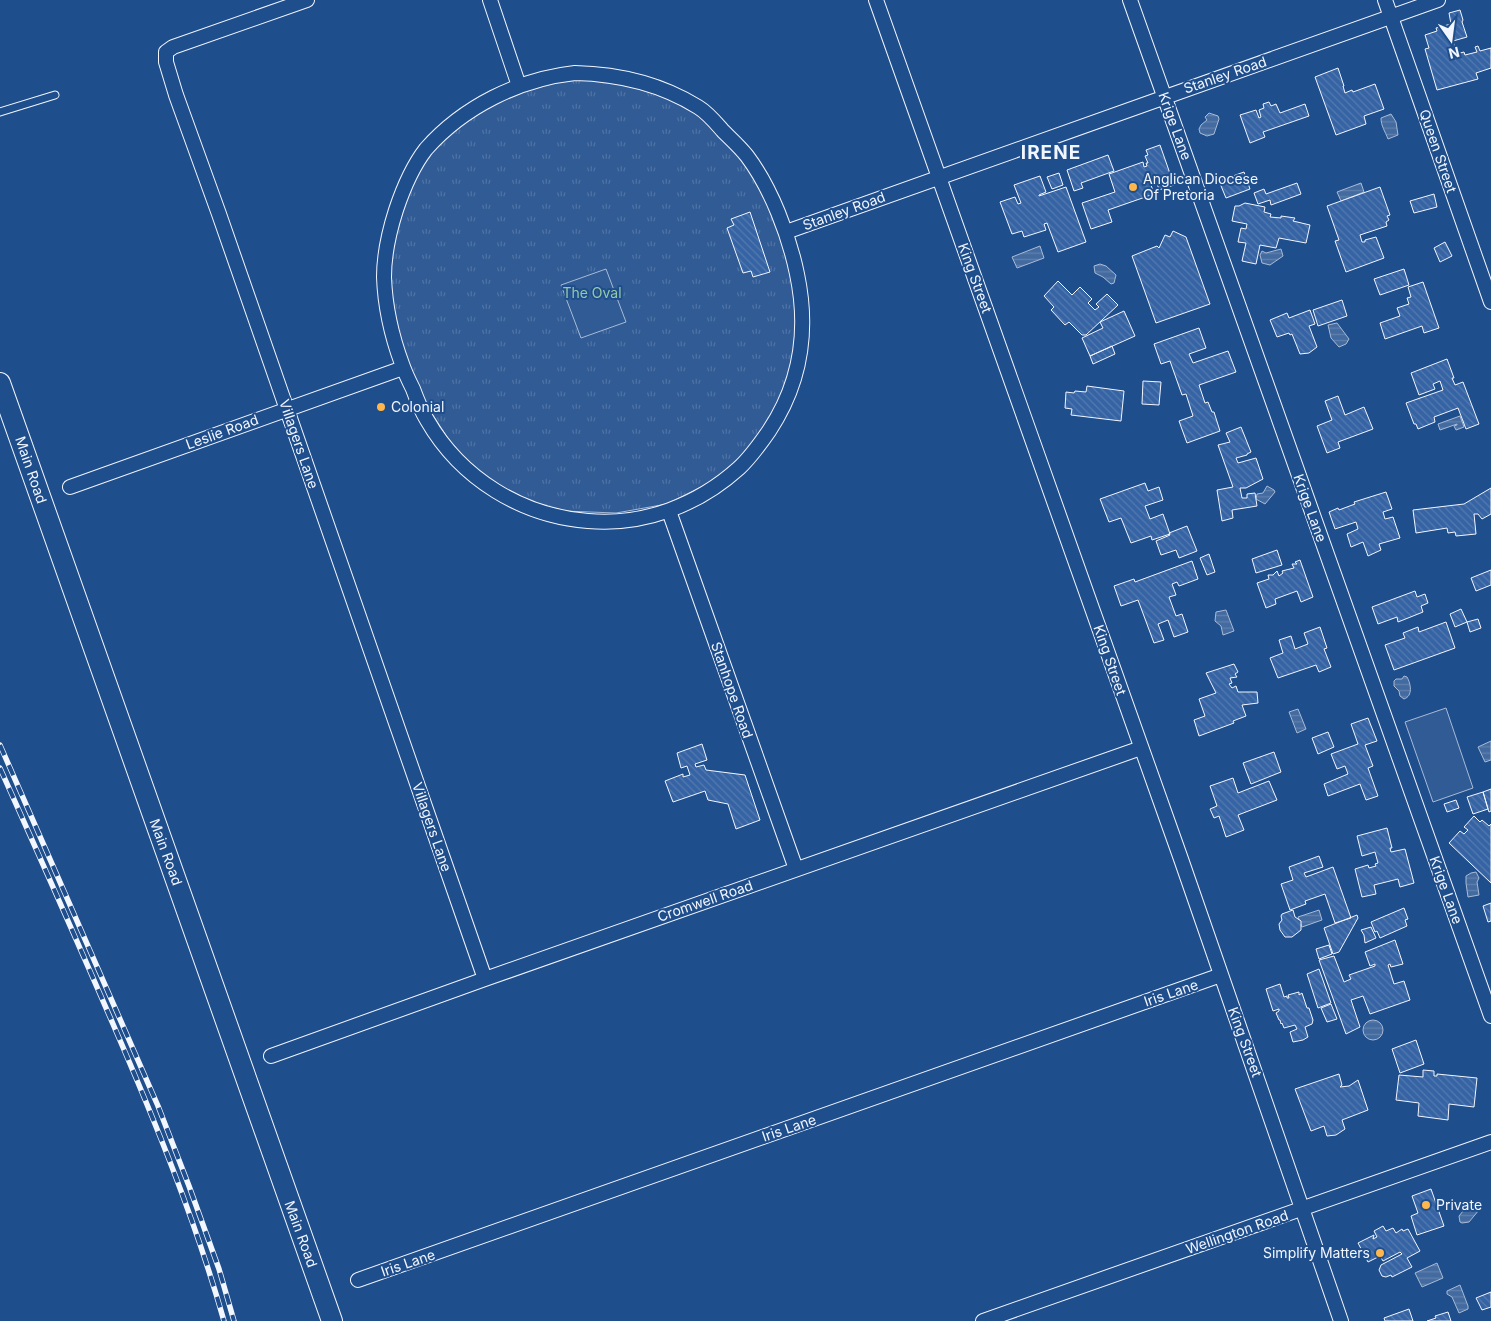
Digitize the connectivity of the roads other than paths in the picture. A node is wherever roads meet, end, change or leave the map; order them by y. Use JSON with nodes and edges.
{"nodes":[{"id":1,"x":307,"y":0,"type":"edge"},
{"id":2,"x":490,"y":0,"type":"edge"},
{"id":3,"x":876,"y":0,"type":"edge"},
{"id":4,"x":1130,"y":0,"type":"edge"},
{"id":5,"x":1385,"y":0,"type":"edge"},
{"id":6,"x":1438,"y":0,"type":"edge"},
{"id":7,"x":1391,"y":17,"type":"junction"},
{"id":8,"x":519,"y":86,"type":"junction"},
{"id":9,"x":55,"y":94,"type":"dead end"},
{"id":10,"x":1164,"y":97,"type":"junction"},
{"id":11,"x":0,"y":112,"type":"edge"},
{"id":12,"x":939,"y":177,"type":"junction"},
{"id":13,"x":786,"y":232,"type":"junction"},
{"id":14,"x":1486,"y":272,"type":"edge"},
{"id":15,"x":1491,"y":302,"type":"edge"},
{"id":16,"x":403,"y":368,"type":"junction"},
{"id":17,"x":0,"y":384,"type":"edge"},
{"id":18,"x":286,"y":409,"type":"junction"},
{"id":19,"x":70,"y":488,"type":"dead end"},
{"id":20,"x":669,"y":510,"type":"junction"},
{"id":21,"x":1141,"y":748,"type":"junction"},
{"id":22,"x":796,"y":869,"type":"junction"},
{"id":23,"x":1221,"y":975,"type":"junction"},
{"id":24,"x":485,"y":978,"type":"junction"},
{"id":25,"x":1491,"y":1016,"type":"edge"},
{"id":26,"x":270,"y":1056,"type":"dead end"},
{"id":27,"x":1491,"y":1142,"type":"edge"},
{"id":28,"x":1302,"y":1209,"type":"junction"},
{"id":29,"x":358,"y":1280,"type":"dead end"},
{"id":30,"x":332,"y":1321,"type":"edge"},
{"id":31,"x":983,"y":1321,"type":"edge"},
{"id":32,"x":1342,"y":1321,"type":"edge"}],
"edges":[{"from":1,"to":18,"type":"street","name":"Villagers Lane"},
{"from":2,"to":8,"type":"street"},
{"from":3,"to":12,"type":"street","name":"King Street"},
{"from":4,"to":10,"type":"street","name":"Krige Lane"},
{"from":5,"to":7,"type":"street","name":"Queen Street"},
{"from":6,"to":7,"type":"street","name":"Stanley Road"},
{"from":7,"to":10,"type":"street","name":"Stanley Road"},
{"from":7,"to":14,"type":"street","name":"Queen Street"},
{"from":8,"to":13,"type":"street"},
{"from":8,"to":16,"type":"street"},
{"from":9,"to":11,"type":"lane"},
{"from":10,"to":12,"type":"street","name":"Stanley Road"},
{"from":10,"to":25,"type":"street","name":"Krige Lane"},
{"from":12,"to":13,"type":"street","name":"Stanley Road"},
{"from":12,"to":21,"type":"street","name":"King Street"},
{"from":13,"to":20,"type":"street"},
{"from":14,"to":15,"type":"street","name":"Queen Street"},
{"from":16,"to":18,"type":"street","name":"Leslie Road"},
{"from":16,"to":20,"type":"street"},
{"from":17,"to":30,"type":"main road","name":"Main Road"},
{"from":18,"to":19,"type":"street","name":"Leslie Road"},
{"from":18,"to":24,"type":"street","name":"Villagers Lane"},
{"from":20,"to":22,"type":"street","name":"Stanhope Road"},
{"from":21,"to":22,"type":"street","name":"Cromwell Road"},
{"from":21,"to":23,"type":"street","name":"King Street"},
{"from":22,"to":24,"type":"street","name":"Cromwell Road"},
{"from":23,"to":28,"type":"street","name":"King Street"},
{"from":23,"to":29,"type":"street","name":"Iris Lane"},
{"from":24,"to":26,"type":"street","name":"Cromwell Road"},
{"from":27,"to":28,"type":"street","name":"Wellington Road"},
{"from":28,"to":31,"type":"street","name":"Wellington Road"},
{"from":28,"to":32,"type":"street","name":"King Street"}]}
